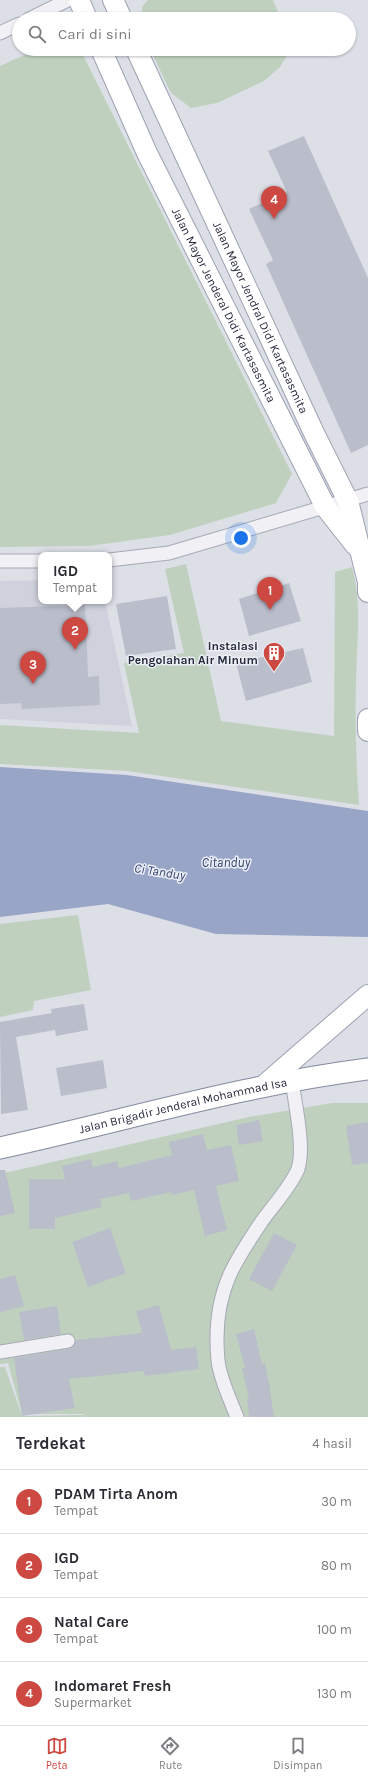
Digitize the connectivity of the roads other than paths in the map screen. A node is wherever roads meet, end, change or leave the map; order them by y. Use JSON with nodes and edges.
{"nodes":[{"id":1,"x":68,"y":0,"type":"edge"},
{"id":2,"x":79,"y":0,"type":"edge"},
{"id":3,"x":113,"y":0,"type":"edge"},
{"id":4,"x":43,"y":12,"type":"edge"},
{"id":5,"x":84,"y":12,"type":"edge"},
{"id":6,"x":119,"y":12,"type":"edge"},
{"id":7,"x":12,"y":27,"type":"edge"},
{"id":8,"x":0,"y":33,"type":"edge"},
{"id":9,"x":104,"y":56,"type":"edge"},
{"id":10,"x":139,"y":56,"type":"edge"},
{"id":11,"x":368,"y":494,"type":"edge"},
{"id":12,"x":348,"y":501,"type":"junction"},
{"id":13,"x":326,"y":508,"type":"junction"},
{"id":14,"x":361,"y":553,"type":"junction"},
{"id":15,"x":112,"y":560,"type":"edge"},
{"id":16,"x":0,"y":561,"type":"edge"},
{"id":17,"x":38,"y":561,"type":"edge"},
{"id":18,"x":368,"y":592,"type":"edge"},
{"id":19,"x":368,"y":719,"type":"edge"},
{"id":20,"x":368,"y":730,"type":"edge"},
{"id":21,"x":368,"y":995,"type":"edge"},
{"id":22,"x":368,"y":1069,"type":"edge"},
{"id":23,"x":292,"y":1081,"type":"junction"},
{"id":24,"x":262,"y":1087,"type":"junction"},
{"id":25,"x":0,"y":1148,"type":"edge"},
{"id":26,"x":68,"y":1341,"type":"dead end"},
{"id":27,"x":0,"y":1352,"type":"edge"},
{"id":28,"x":237,"y":1417,"type":"edge"}],
"edges":[{"from":1,"to":4,"type":"street"},
{"from":2,"to":5,"type":"main road"},
{"from":3,"to":6,"type":"main road"},
{"from":7,"to":8,"type":"street"},
{"from":9,"to":13,"type":"main road","name":"Jalan Mayor Jenderal Didi Kartasasmita"},
{"from":10,"to":12,"type":"main road","name":"Jalan Mayor Jendral Didi Kartasasmita"},
{"from":11,"to":12,"type":"street"},
{"from":12,"to":13,"type":"street"},
{"from":12,"to":14,"type":"main road","name":"Jalan Mayor Jendral Didi Kartasasmita"},
{"from":13,"to":14,"type":"main road","name":"Jalan Mayor Jenderal Didi Kartasasmita"},
{"from":13,"to":15,"type":"street"},
{"from":14,"to":18,"type":"main road","name":"Jalan Mayor Jendral Didi Kartasasmita"},
{"from":16,"to":17,"type":"street"},
{"from":19,"to":20,"type":"main road"},
{"from":21,"to":24,"type":"main road"},
{"from":22,"to":23,"type":"highway","name":"Jalan Brigadir Jenderal Mohammad Isa"},
{"from":23,"to":24,"type":"highway","name":"Jalan Brigadir Jenderal Mohammad Isa"},
{"from":23,"to":28,"type":"street"},
{"from":24,"to":25,"type":"highway","name":"Jalan Brigadir Jenderal Mohammad Isa"},
{"from":26,"to":27,"type":"street"}]}
